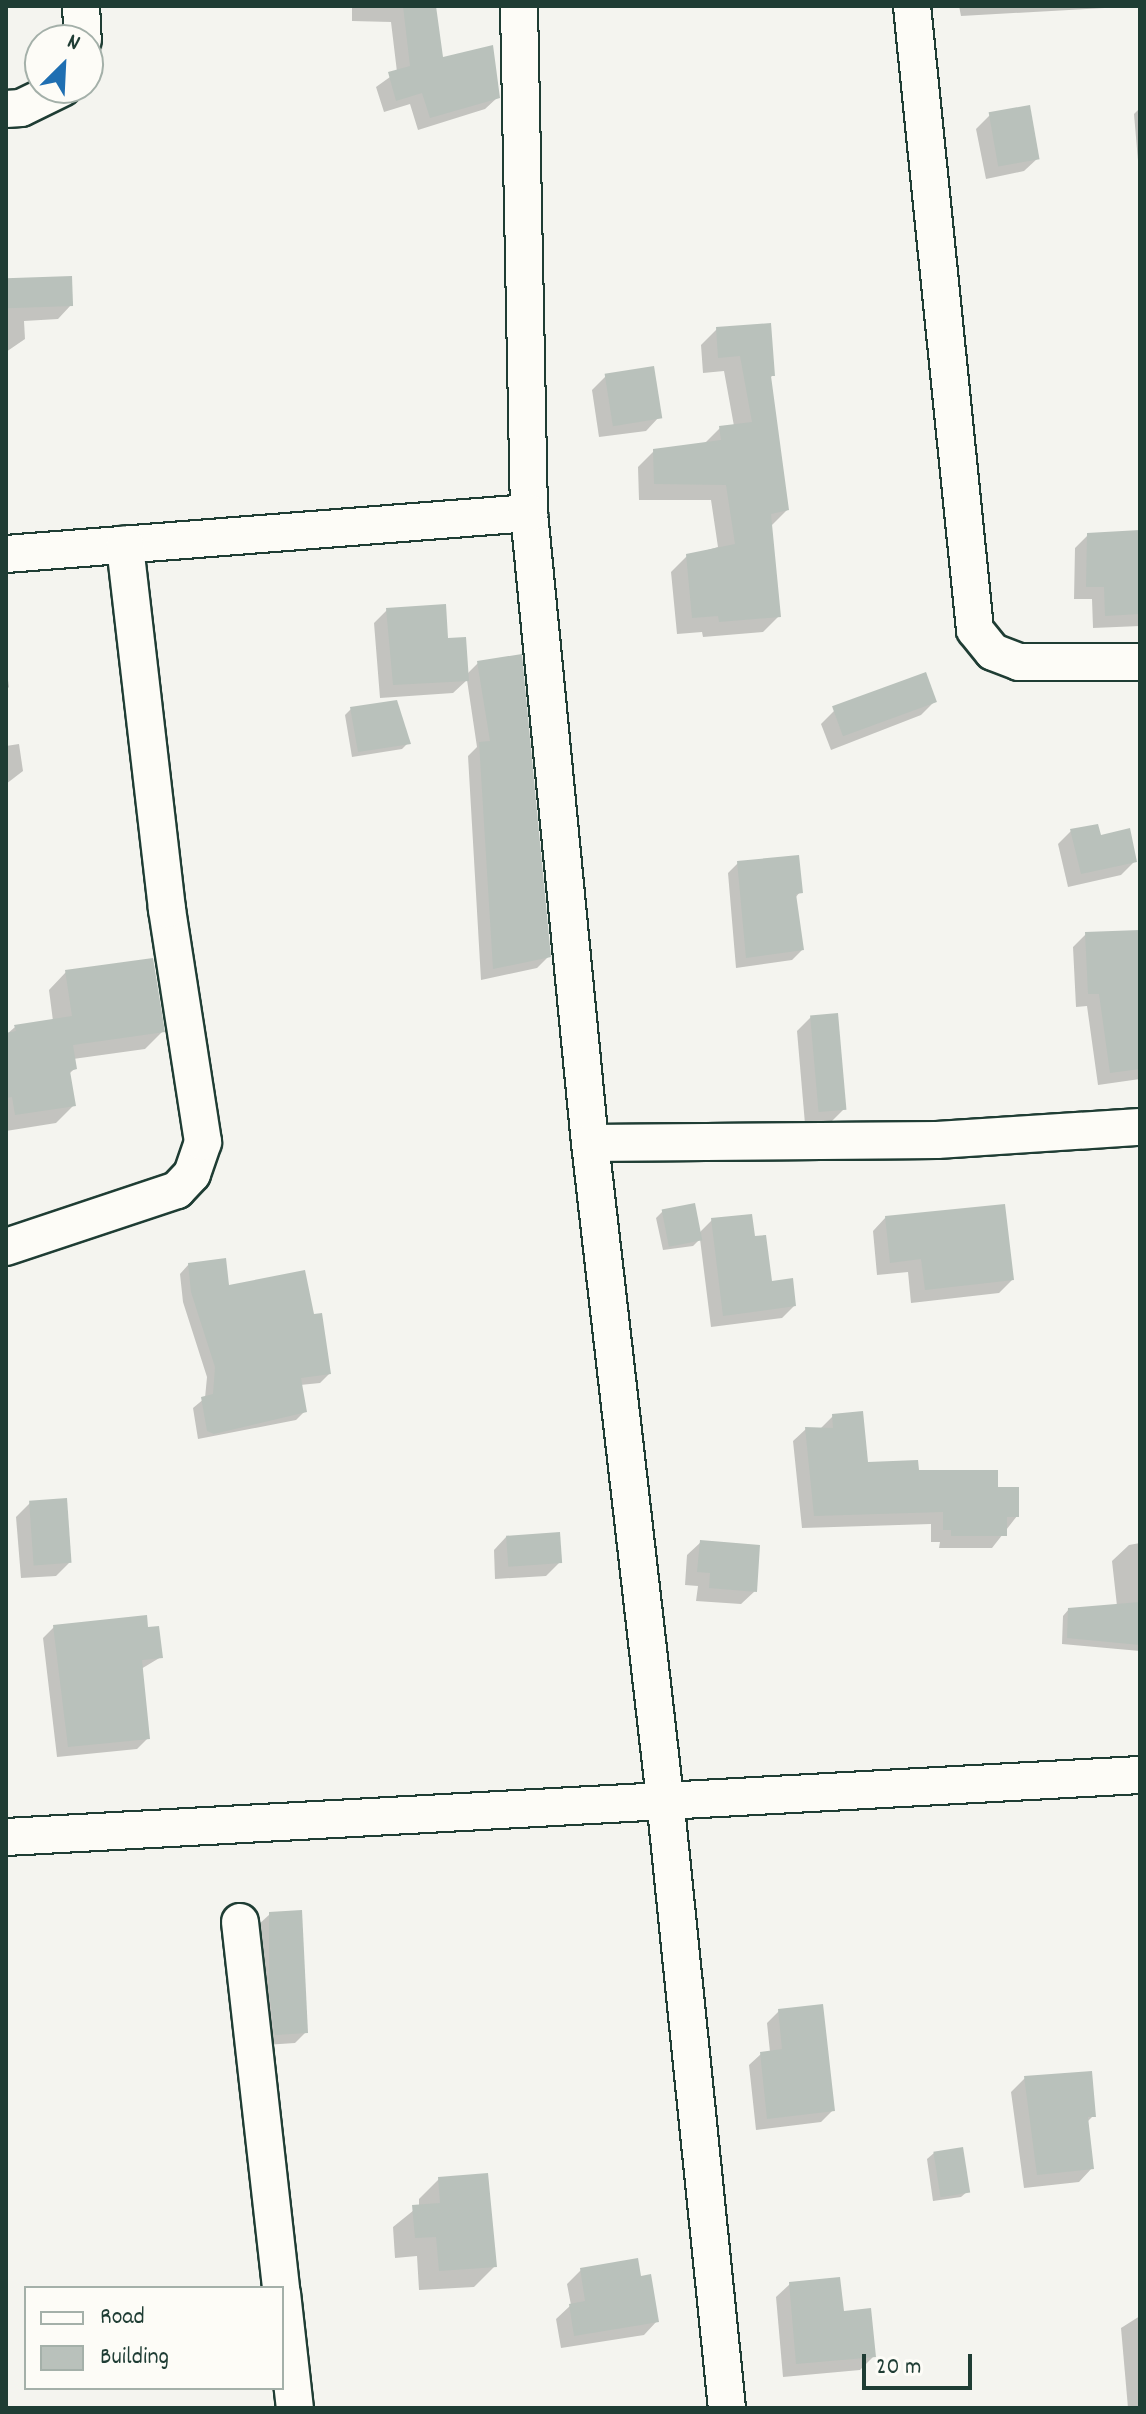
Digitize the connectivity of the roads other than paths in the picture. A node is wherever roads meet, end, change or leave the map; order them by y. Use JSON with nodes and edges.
{"nodes":[{"id":1,"x":519,"y":6,"type":"edge"},
{"id":2,"x":912,"y":6,"type":"edge"},
{"id":3,"x":29,"y":104,"type":"edge"},
{"id":4,"x":6,"y":109,"type":"edge"},
{"id":5,"x":529,"y":513,"type":"junction"},
{"id":6,"x":125,"y":544,"type":"junction"},
{"id":7,"x":6,"y":554,"type":"edge"},
{"id":8,"x":1140,"y":662,"type":"edge"},
{"id":9,"x":1140,"y":1127,"type":"edge"},
{"id":10,"x":590,"y":1143,"type":"junction"},
{"id":11,"x":6,"y":1247,"type":"edge"},
{"id":12,"x":1140,"y":1775,"type":"edge"},
{"id":13,"x":665,"y":1798,"type":"junction"},
{"id":14,"x":6,"y":1837,"type":"edge"},
{"id":15,"x":240,"y":1922,"type":"dead end"},
{"id":16,"x":281,"y":2286,"type":"edge"},
{"id":17,"x":284,"y":2309,"type":"edge"},
{"id":18,"x":295,"y":2408,"type":"edge"},
{"id":19,"x":727,"y":2408,"type":"edge"}],
"edges":[{"from":1,"to":5,"type":"street"},
{"from":2,"to":8,"type":"street"},
{"from":3,"to":4,"type":"street"},
{"from":5,"to":6,"type":"street"},
{"from":5,"to":10,"type":"street"},
{"from":6,"to":7,"type":"street"},
{"from":6,"to":11,"type":"street"},
{"from":9,"to":10,"type":"street"},
{"from":10,"to":13,"type":"street"},
{"from":12,"to":13,"type":"street"},
{"from":13,"to":14,"type":"street"},
{"from":13,"to":19,"type":"street"},
{"from":15,"to":16,"type":"street"},
{"from":17,"to":18,"type":"street"}]}
